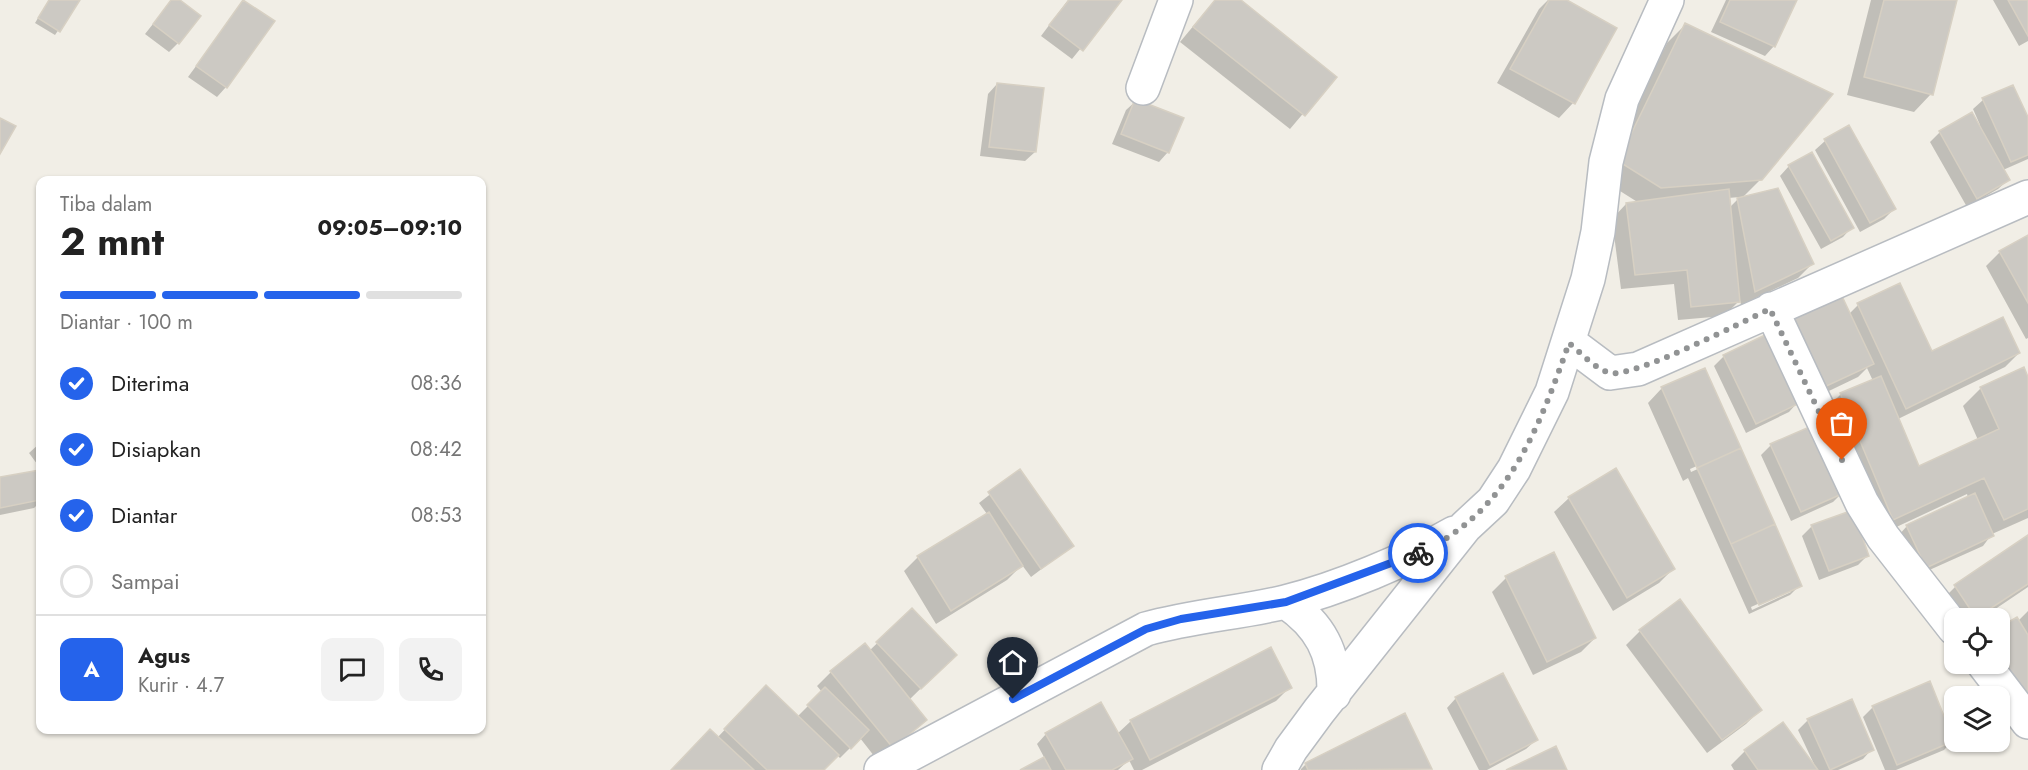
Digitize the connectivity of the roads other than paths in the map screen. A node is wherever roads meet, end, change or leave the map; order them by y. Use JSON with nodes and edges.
{"nodes":[{"id":1,"x":1176,"y":0,"type":"edge"},
{"id":2,"x":1667,"y":0,"type":"edge"},
{"id":3,"x":1143,"y":88,"type":"dead end"},
{"id":4,"x":2028,"y":197,"type":"edge"},
{"id":5,"x":1770,"y":309,"type":"junction"},
{"id":6,"x":1569,"y":343,"type":"junction"},
{"id":7,"x":1465,"y":527,"type":"junction"},
{"id":8,"x":1286,"y":602,"type":"junction"},
{"id":9,"x":1944,"y":615,"type":"edge"},
{"id":10,"x":1991,"y":674,"type":"edge"},
{"id":11,"x":1334,"y":694,"type":"junction"},
{"id":12,"x":2028,"y":722,"type":"edge"},
{"id":13,"x":881,"y":770,"type":"edge"},
{"id":14,"x":1279,"y":770,"type":"edge"}],
"edges":[{"from":1,"to":3,"type":"street"},
{"from":2,"to":6,"type":"street"},
{"from":4,"to":5,"type":"street"},
{"from":5,"to":6,"type":"street"},
{"from":5,"to":9,"type":"street"},
{"from":6,"to":7,"type":"street"},
{"from":7,"to":8,"type":"street"},
{"from":7,"to":11,"type":"street"},
{"from":8,"to":11,"type":"street"},
{"from":8,"to":13,"type":"street"},
{"from":10,"to":12,"type":"street"},
{"from":11,"to":14,"type":"street"}]}
